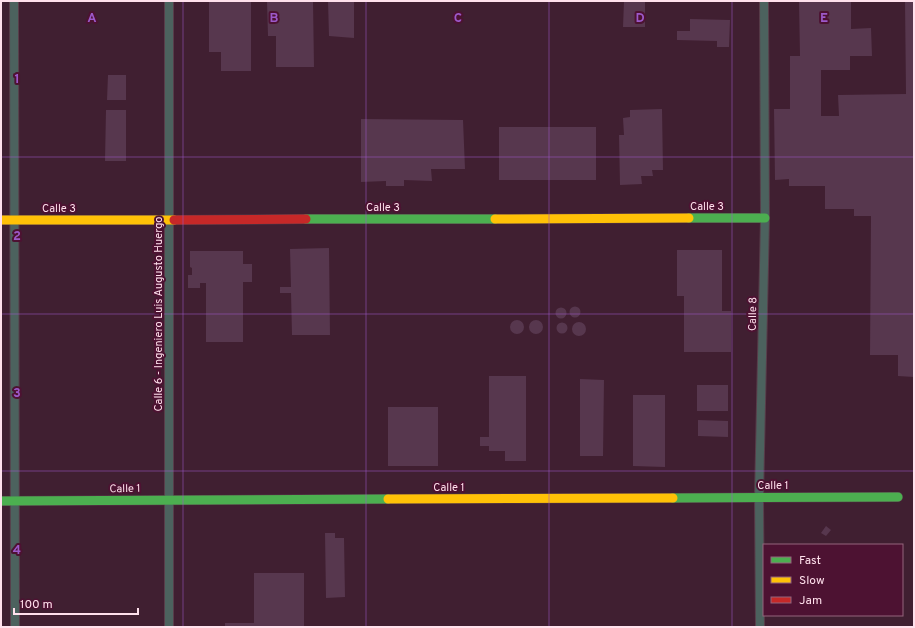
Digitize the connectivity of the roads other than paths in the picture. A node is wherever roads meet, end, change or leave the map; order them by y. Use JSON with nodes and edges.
{"nodes":[{"id":1,"x":14,"y":1,"type":"edge"},
{"id":2,"x":169,"y":1,"type":"edge"},
{"id":3,"x":764,"y":1,"type":"edge"},
{"id":4,"x":766,"y":218,"type":"junction"},
{"id":5,"x":1,"y":220,"type":"edge"},
{"id":6,"x":14,"y":220,"type":"junction"},
{"id":7,"x":169,"y":220,"type":"junction"},
{"id":8,"x":759,"y":497,"type":"junction"},
{"id":9,"x":898,"y":497,"type":"dead end"},
{"id":10,"x":168,"y":500,"type":"junction"},
{"id":11,"x":1,"y":502,"type":"edge"},
{"id":12,"x":15,"y":502,"type":"junction"},
{"id":13,"x":15,"y":627,"type":"edge"},
{"id":14,"x":169,"y":627,"type":"edge"},
{"id":15,"x":760,"y":627,"type":"edge"}],
"edges":[{"from":1,"to":6,"type":"street"},
{"from":2,"to":7,"type":"street","name":"Calle 6 - Ingeniero Luis Augusto Huergo"},
{"from":3,"to":4,"type":"street","name":"Calle 8"},
{"from":4,"to":7,"type":"street","name":"Calle 3"},
{"from":4,"to":8,"type":"street","name":"Calle 8"},
{"from":5,"to":6,"type":"street","name":"Calle 3"},
{"from":6,"to":7,"type":"street","name":"Calle 3"},
{"from":6,"to":12,"type":"street"},
{"from":7,"to":10,"type":"street","name":"Calle 6 - Ingeniero Luis Augusto Huergo"},
{"from":8,"to":9,"type":"street","name":"Calle 1"},
{"from":8,"to":10,"type":"street","name":"Calle 1"},
{"from":8,"to":15,"type":"street","name":"Calle 8"},
{"from":10,"to":12,"type":"street","name":"Calle 1"},
{"from":10,"to":14,"type":"street","name":"Calle 6 - Ingeniero Luis Augusto Huergo"},
{"from":11,"to":12,"type":"street","name":"Calle 1"},
{"from":12,"to":13,"type":"street"}]}
